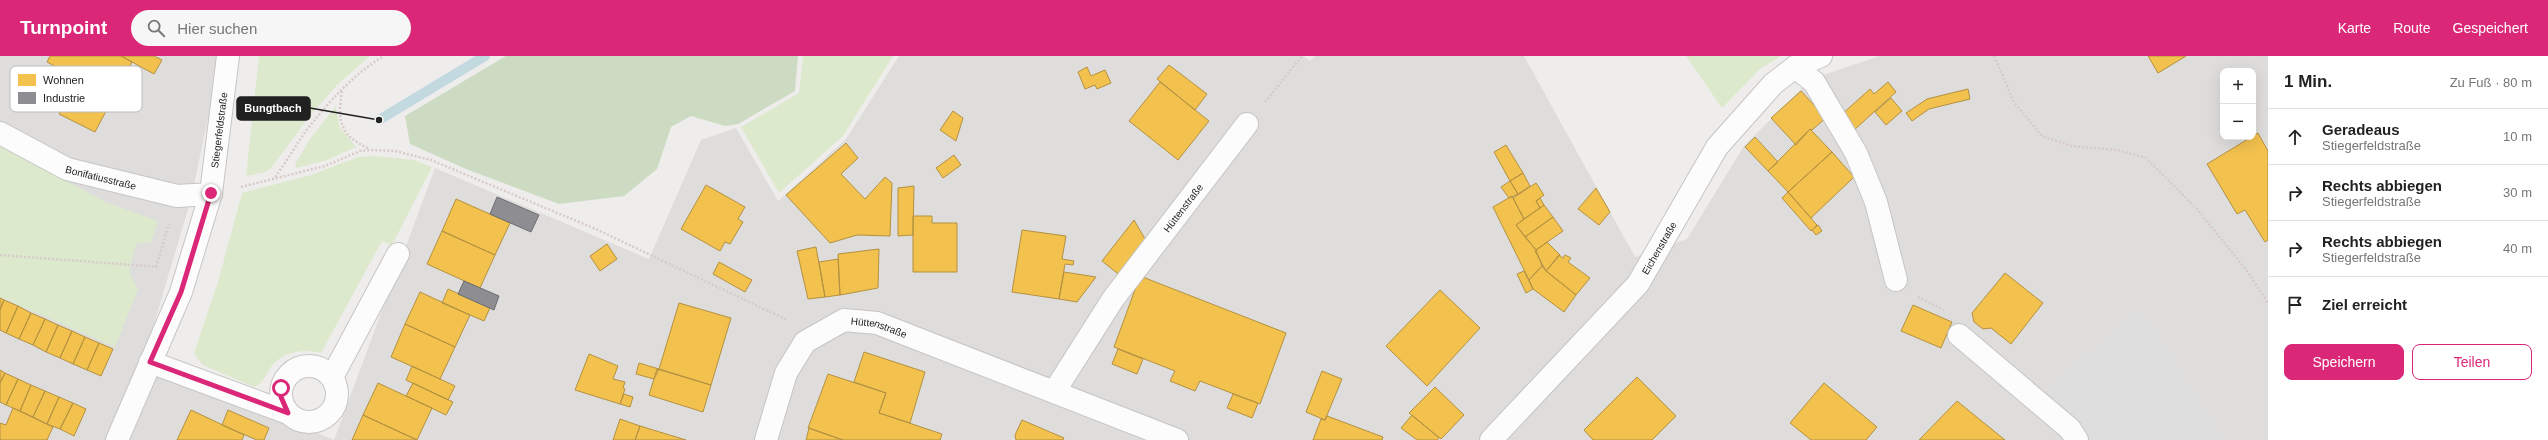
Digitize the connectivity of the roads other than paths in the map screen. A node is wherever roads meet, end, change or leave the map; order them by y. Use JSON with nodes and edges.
{"nodes":[{"id":1,"x":228,"y":56,"type":"edge"},
{"id":2,"x":1821,"y":56,"type":"edge"},
{"id":3,"x":1795,"y":67,"type":"junction"},
{"id":4,"x":1247,"y":124,"type":"road end"},
{"id":5,"x":0,"y":133,"type":"edge"},
{"id":6,"x":211,"y":194,"type":"junction"},
{"id":7,"x":398,"y":254,"type":"dead end"},
{"id":8,"x":1896,"y":280,"type":"road end"},
{"id":9,"x":1959,"y":335,"type":"road end"},
{"id":10,"x":150,"y":362,"type":"junction"},
{"id":11,"x":332,"y":377,"type":"junction"},
{"id":12,"x":1054,"y":392,"type":"junction"},
{"id":13,"x":288,"y":413,"type":"junction"},
{"id":14,"x":117,"y":440,"type":"edge"},
{"id":15,"x":766,"y":440,"type":"edge"},
{"id":16,"x":1177,"y":440,"type":"edge"},
{"id":17,"x":1491,"y":440,"type":"edge"},
{"id":18,"x":2077,"y":440,"type":"edge"}],
"edges":[{"from":1,"to":6,"type":"street","name":"Stiegerfeldstraße"},
{"from":2,"to":3,"type":"street","name":"Eichenstraße"},
{"from":3,"to":8,"type":"street"},
{"from":3,"to":17,"type":"street","name":"Eichenstraße"},
{"from":4,"to":12,"type":"street","name":"Hüttenstraße"},
{"from":5,"to":6,"type":"street","name":"Bonifatiusstraße"},
{"from":6,"to":10,"type":"street","name":"Stiegerfeldstraße"},
{"from":7,"to":11,"type":"street"},
{"from":9,"to":18,"type":"street"},
{"from":10,"to":13,"type":"street"},
{"from":10,"to":14,"type":"street","name":"Stiegerfeldstraße"},
{"from":11,"to":13,"type":"street"},
{"from":11,"to":13,"type":"street"},
{"from":12,"to":15,"type":"street","name":"Hüttenstraße"},
{"from":12,"to":16,"type":"street","name":"Hüttenstraße"}]}
